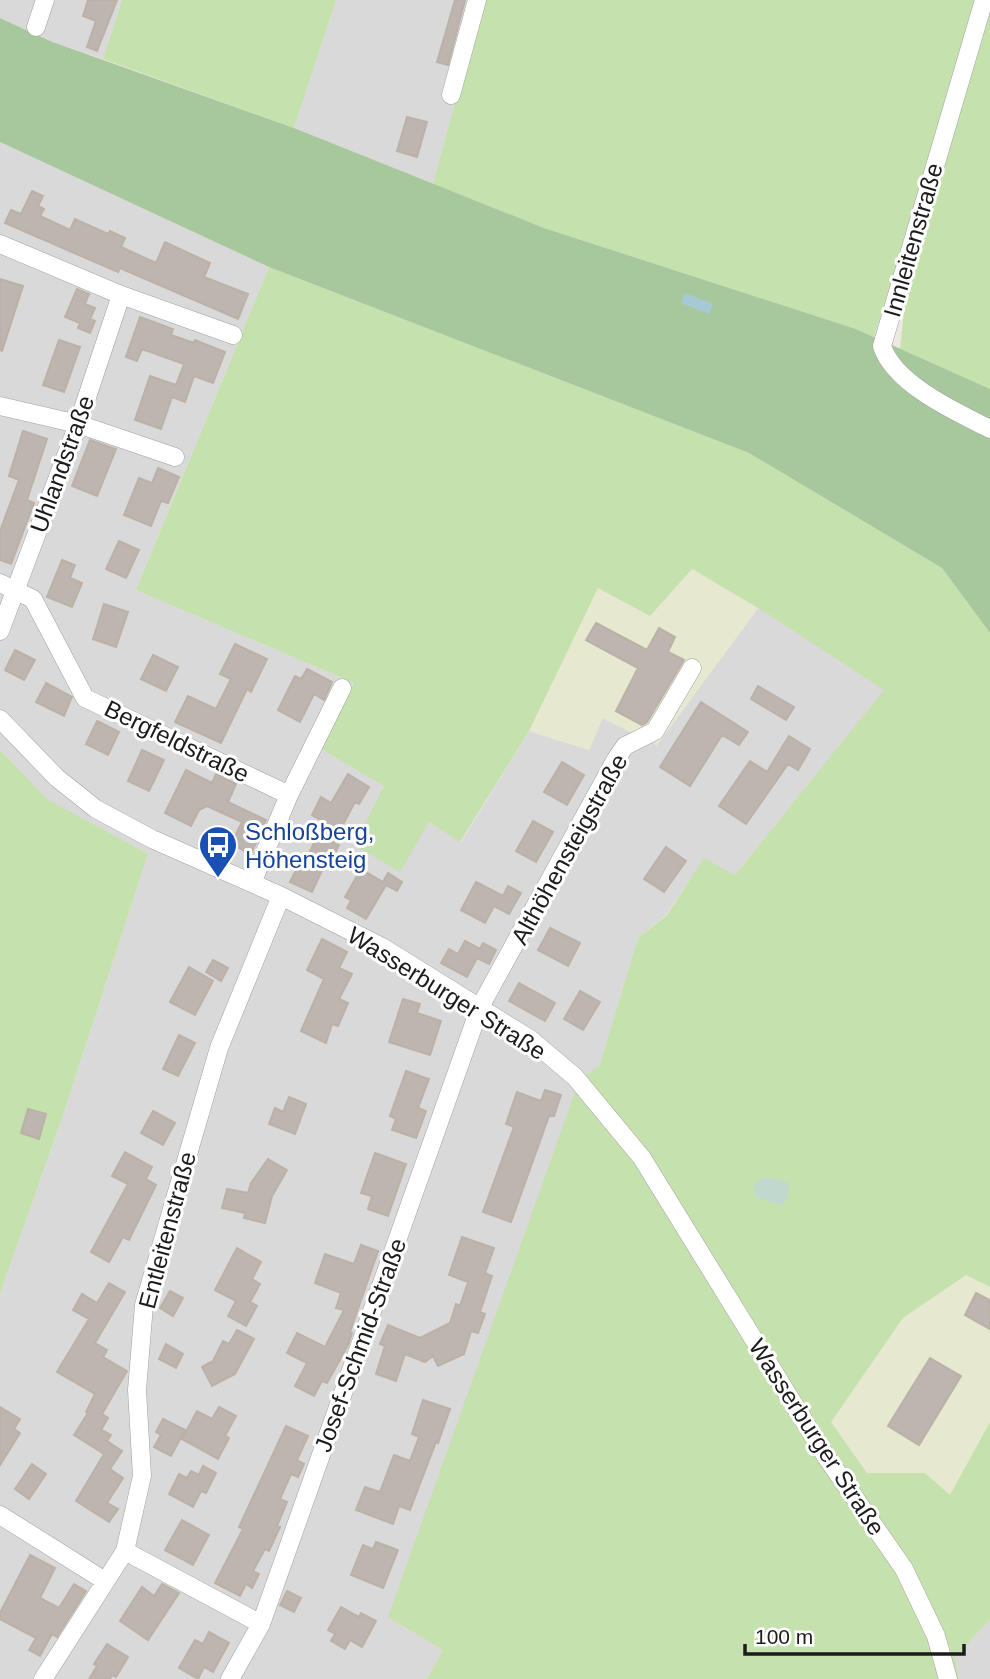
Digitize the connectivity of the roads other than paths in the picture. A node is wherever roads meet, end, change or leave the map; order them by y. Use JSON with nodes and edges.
{"nodes":[{"id":1,"x":45,"y":0,"type":"edge"},
{"id":2,"x":477,"y":0,"type":"edge"},
{"id":3,"x":984,"y":0,"type":"edge"},
{"id":4,"x":36,"y":27,"type":"dead end"},
{"id":5,"x":451,"y":95,"type":"dead end"},
{"id":6,"x":0,"y":244,"type":"edge"},
{"id":7,"x":121,"y":295,"type":"junction"},
{"id":8,"x":233,"y":335,"type":"dead end"},
{"id":9,"x":0,"y":406,"type":"edge"},
{"id":10,"x":78,"y":424,"type":"junction"},
{"id":11,"x":990,"y":429,"type":"edge"},
{"id":12,"x":175,"y":457,"type":"dead end"},
{"id":13,"x":8,"y":586,"type":"edge"},
{"id":14,"x":0,"y":631,"type":"edge"},
{"id":15,"x":692,"y":668,"type":"dead end"},
{"id":16,"x":342,"y":688,"type":"dead end"},
{"id":17,"x":0,"y":719,"type":"edge"},
{"id":18,"x":289,"y":795,"type":"junction"},
{"id":19,"x":252,"y":883,"type":"junction"},
{"id":20,"x":281,"y":896,"type":"junction"},
{"id":21,"x":480,"y":1007,"type":"junction"},
{"id":22,"x":3,"y":1521,"type":"edge"},
{"id":23,"x":125,"y":1551,"type":"junction"},
{"id":24,"x":105,"y":1581,"type":"junction"},
{"id":25,"x":261,"y":1624,"type":"junction"},
{"id":26,"x":43,"y":1679,"type":"edge"},
{"id":27,"x":230,"y":1679,"type":"edge"},
{"id":28,"x":948,"y":1679,"type":"edge"}],
"edges":[{"from":1,"to":4,"type":"street"},
{"from":2,"to":5,"type":"street"},
{"from":3,"to":11,"type":"street","name":"Innleitenstraße"},
{"from":6,"to":7,"type":"street"},
{"from":7,"to":8,"type":"street"},
{"from":7,"to":10,"type":"street","name":"Uhlandstraße"},
{"from":9,"to":10,"type":"street"},
{"from":10,"to":12,"type":"street"},
{"from":10,"to":13,"type":"street","name":"Uhlandstraße"},
{"from":13,"to":14,"type":"street","name":"Uhlandstraße"},
{"from":13,"to":18,"type":"street","name":"Bergfeldstraße"},
{"from":15,"to":21,"type":"street","name":"Althöhensteigstraße"},
{"from":16,"to":18,"type":"street"},
{"from":17,"to":19,"type":"street","name":"Wasserburger Straße"},
{"from":18,"to":19,"type":"street"},
{"from":19,"to":20,"type":"street","name":"Wasserburger Straße"},
{"from":20,"to":21,"type":"street","name":"Wasserburger Straße"},
{"from":20,"to":23,"type":"street","name":"Entleitenstraße"},
{"from":21,"to":25,"type":"street","name":"Josef-Schmid-Straße"},
{"from":21,"to":28,"type":"street","name":"Wasserburger Straße"},
{"from":22,"to":24,"type":"street"},
{"from":23,"to":24,"type":"street","name":"Entleitenstraße"},
{"from":23,"to":25,"type":"street"},
{"from":24,"to":26,"type":"street","name":"Entleitenstraße"},
{"from":25,"to":27,"type":"street","name":"Josef-Schmid-Straße"}]}
